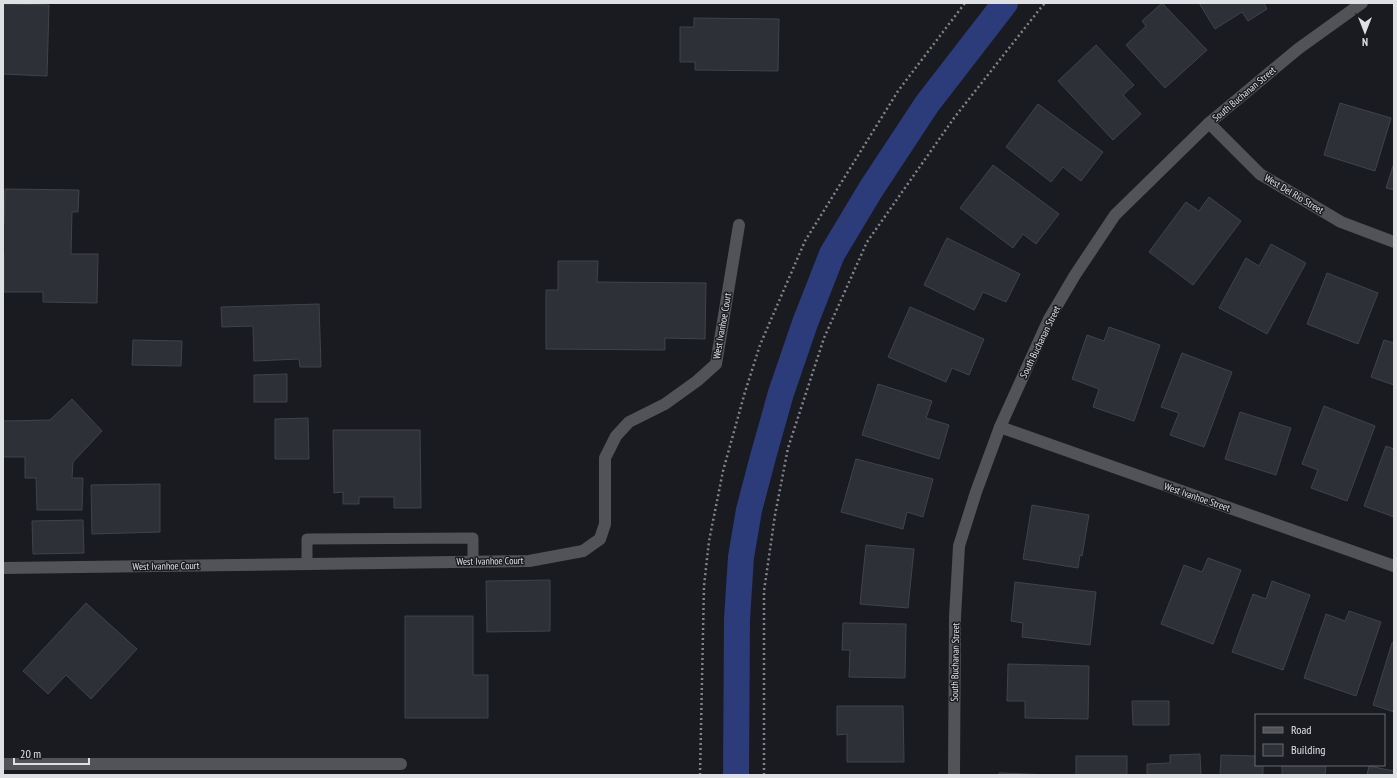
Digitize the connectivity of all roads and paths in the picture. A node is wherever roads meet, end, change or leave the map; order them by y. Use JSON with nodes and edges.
{"nodes":[{"id":1,"x":965,"y":3,"type":"edge"},
{"id":2,"x":1045,"y":3,"type":"edge"},
{"id":3,"x":1362,"y":3,"type":"edge"},
{"id":4,"x":1209,"y":123,"type":"junction"},
{"id":5,"x":739,"y":224,"type":"dead end"},
{"id":6,"x":1394,"y":242,"type":"edge"},
{"id":7,"x":1000,"y":427,"type":"junction"},
{"id":8,"x":473,"y":561,"type":"junction"},
{"id":9,"x":307,"y":564,"type":"junction"},
{"id":10,"x":1394,"y":566,"type":"edge"},
{"id":11,"x":3,"y":568,"type":"edge"},
{"id":12,"x":3,"y":764,"type":"edge"},
{"id":13,"x":400,"y":764,"type":"dead end"},
{"id":14,"x":700,"y":775,"type":"edge"},
{"id":15,"x":764,"y":775,"type":"edge"},
{"id":16,"x":954,"y":775,"type":"edge"}],
"edges":[{"from":1,"to":14,"type":"path"},
{"from":2,"to":15,"type":"path"},
{"from":3,"to":4,"type":"street","name":"South Buchanan Street"},
{"from":4,"to":6,"type":"street","name":"West Del Rio Street"},
{"from":4,"to":7,"type":"street","name":"South Buchanan Street"},
{"from":5,"to":8,"type":"street","name":"West Ivanhoe Court"},
{"from":7,"to":10,"type":"street","name":"West Ivanhoe Street"},
{"from":7,"to":16,"type":"street","name":"South Buchanan Street"},
{"from":8,"to":9,"type":"street","name":"West Ivanhoe Court"},
{"from":8,"to":9,"type":"lane"},
{"from":9,"to":11,"type":"street","name":"West Ivanhoe Court"},
{"from":12,"to":13,"type":"street"}]}
